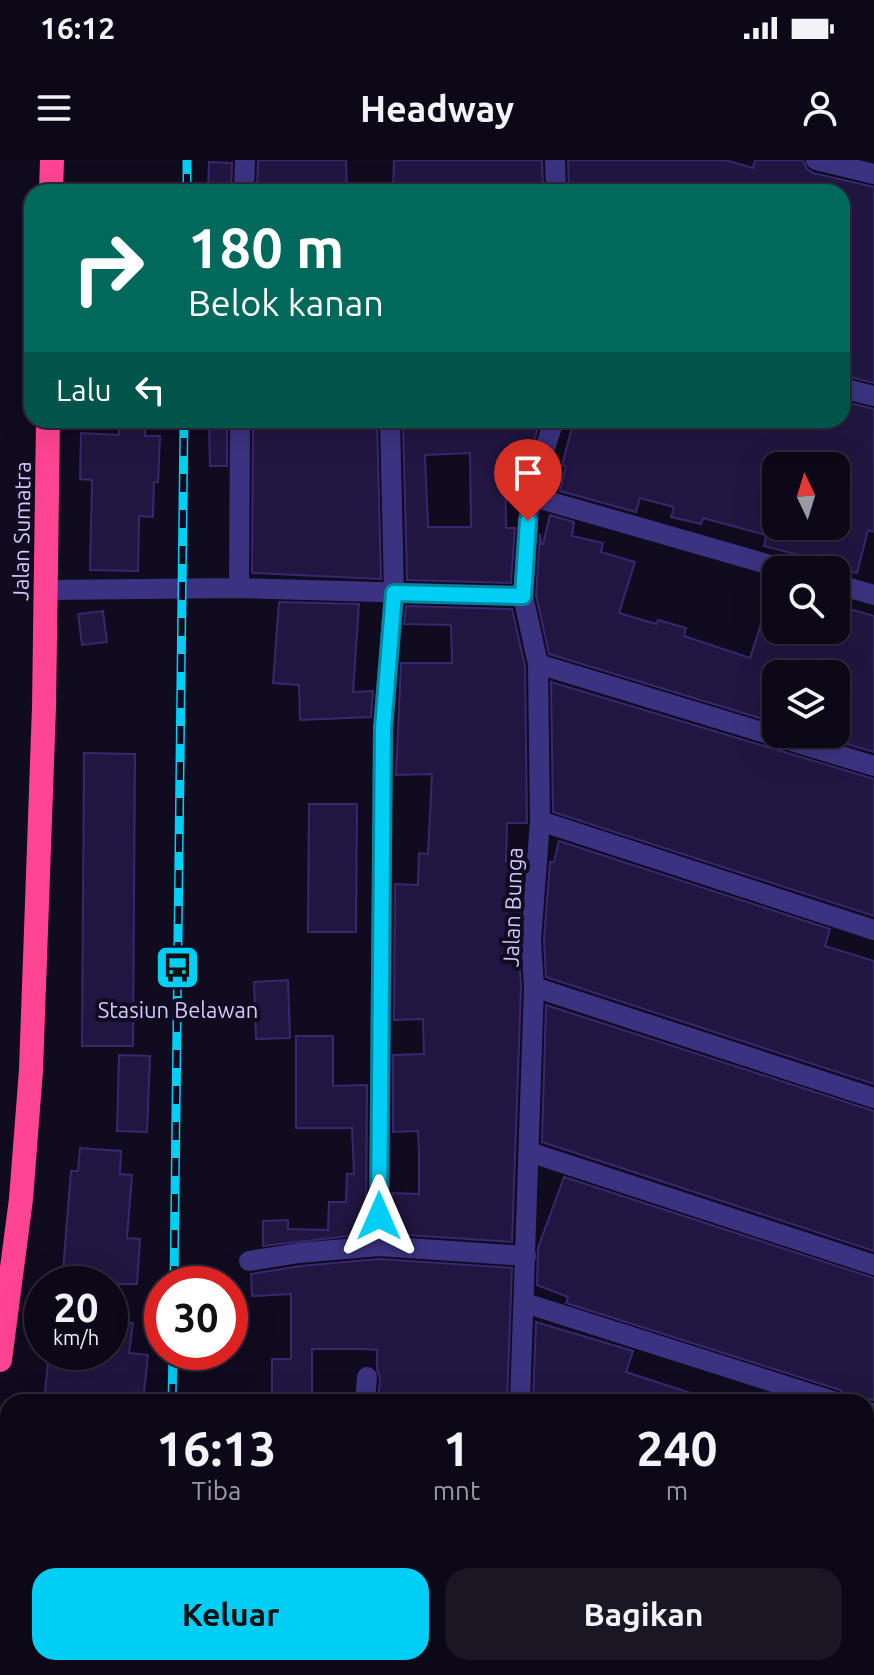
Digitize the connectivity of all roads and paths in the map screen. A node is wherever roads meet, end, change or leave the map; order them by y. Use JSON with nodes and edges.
{"nodes":[{"id":1,"x":52,"y":160,"type":"edge"},
{"id":2,"x":245,"y":160,"type":"edge"},
{"id":3,"x":555,"y":160,"type":"edge"},
{"id":4,"x":816,"y":160,"type":"edge"},
{"id":5,"x":874,"y":174,"type":"edge"},
{"id":6,"x":51,"y":184,"type":"edge"},
{"id":7,"x":244,"y":184,"type":"edge"},
{"id":8,"x":556,"y":184,"type":"edge"},
{"id":9,"x":850,"y":390,"type":"edge"},
{"id":10,"x":874,"y":396,"type":"edge"},
{"id":11,"x":48,"y":428,"type":"edge"},
{"id":12,"x":240,"y":428,"type":"edge"},
{"id":13,"x":390,"y":428,"type":"edge"},
{"id":14,"x":551,"y":428,"type":"edge"},
{"id":15,"x":530,"y":496,"type":"junction"},
{"id":16,"x":762,"y":563,"type":"edge"},
{"id":17,"x":239,"y":588,"type":"junction"},
{"id":18,"x":850,"y":588,"type":"edge"},
{"id":19,"x":47,"y":590,"type":"junction"},
{"id":20,"x":394,"y":593,"type":"junction"},
{"id":21,"x":874,"y":595,"type":"edge"},
{"id":22,"x":523,"y":596,"type":"junction"},
{"id":23,"x":538,"y":664,"type":"junction"},
{"id":24,"x":874,"y":766,"type":"edge"},
{"id":25,"x":540,"y":821,"type":"junction"},
{"id":26,"x":874,"y":930,"type":"edge"},
{"id":27,"x":534,"y":987,"type":"junction"},
{"id":28,"x":874,"y":1098,"type":"edge"},
{"id":29,"x":529,"y":1152,"type":"junction"},
{"id":30,"x":379,"y":1246,"type":"junction"},
{"id":31,"x":526,"y":1256,"type":"junction"},
{"id":32,"x":249,"y":1261,"type":"dead end"},
{"id":33,"x":874,"y":1265,"type":"edge"},
{"id":34,"x":525,"y":1303,"type":"junction"},
{"id":35,"x":0,"y":1360,"type":"edge"},
{"id":36,"x":367,"y":1377,"type":"dead end"},
{"id":37,"x":366,"y":1394,"type":"edge"},
{"id":38,"x":520,"y":1394,"type":"edge"},
{"id":39,"x":811,"y":1394,"type":"edge"}],
"edges":[{"from":1,"to":6,"type":"highway"},
{"from":2,"to":7,"type":"street"},
{"from":3,"to":8,"type":"street"},
{"from":4,"to":5,"type":"street"},
{"from":9,"to":10,"type":"street"},
{"from":11,"to":19,"type":"highway","name":"Jalan Sumatra"},
{"from":12,"to":17,"type":"street"},
{"from":13,"to":20,"type":"street"},
{"from":14,"to":15,"type":"street","name":"Jalan Bunga"},
{"from":15,"to":16,"type":"street"},
{"from":15,"to":22,"type":"street","name":"Jalan Bunga"},
{"from":17,"to":19,"type":"street"},
{"from":17,"to":20,"type":"street"},
{"from":18,"to":21,"type":"street"},
{"from":19,"to":35,"type":"highway","name":"Jalan Sumatra"},
{"from":20,"to":22,"type":"street"},
{"from":20,"to":30,"type":"street"},
{"from":22,"to":23,"type":"street","name":"Jalan Bunga"},
{"from":23,"to":24,"type":"street"},
{"from":23,"to":25,"type":"street","name":"Jalan Bunga"},
{"from":25,"to":26,"type":"street"},
{"from":25,"to":27,"type":"street","name":"Jalan Bunga"},
{"from":27,"to":28,"type":"street"},
{"from":27,"to":29,"type":"street","name":"Jalan Bunga"},
{"from":29,"to":31,"type":"street","name":"Jalan Bunga"},
{"from":29,"to":33,"type":"street"},
{"from":30,"to":31,"type":"street"},
{"from":30,"to":32,"type":"street"},
{"from":31,"to":34,"type":"street","name":"Jalan Bunga"},
{"from":34,"to":38,"type":"street","name":"Jalan Bunga"},
{"from":34,"to":39,"type":"street"},
{"from":36,"to":37,"type":"street"}]}
